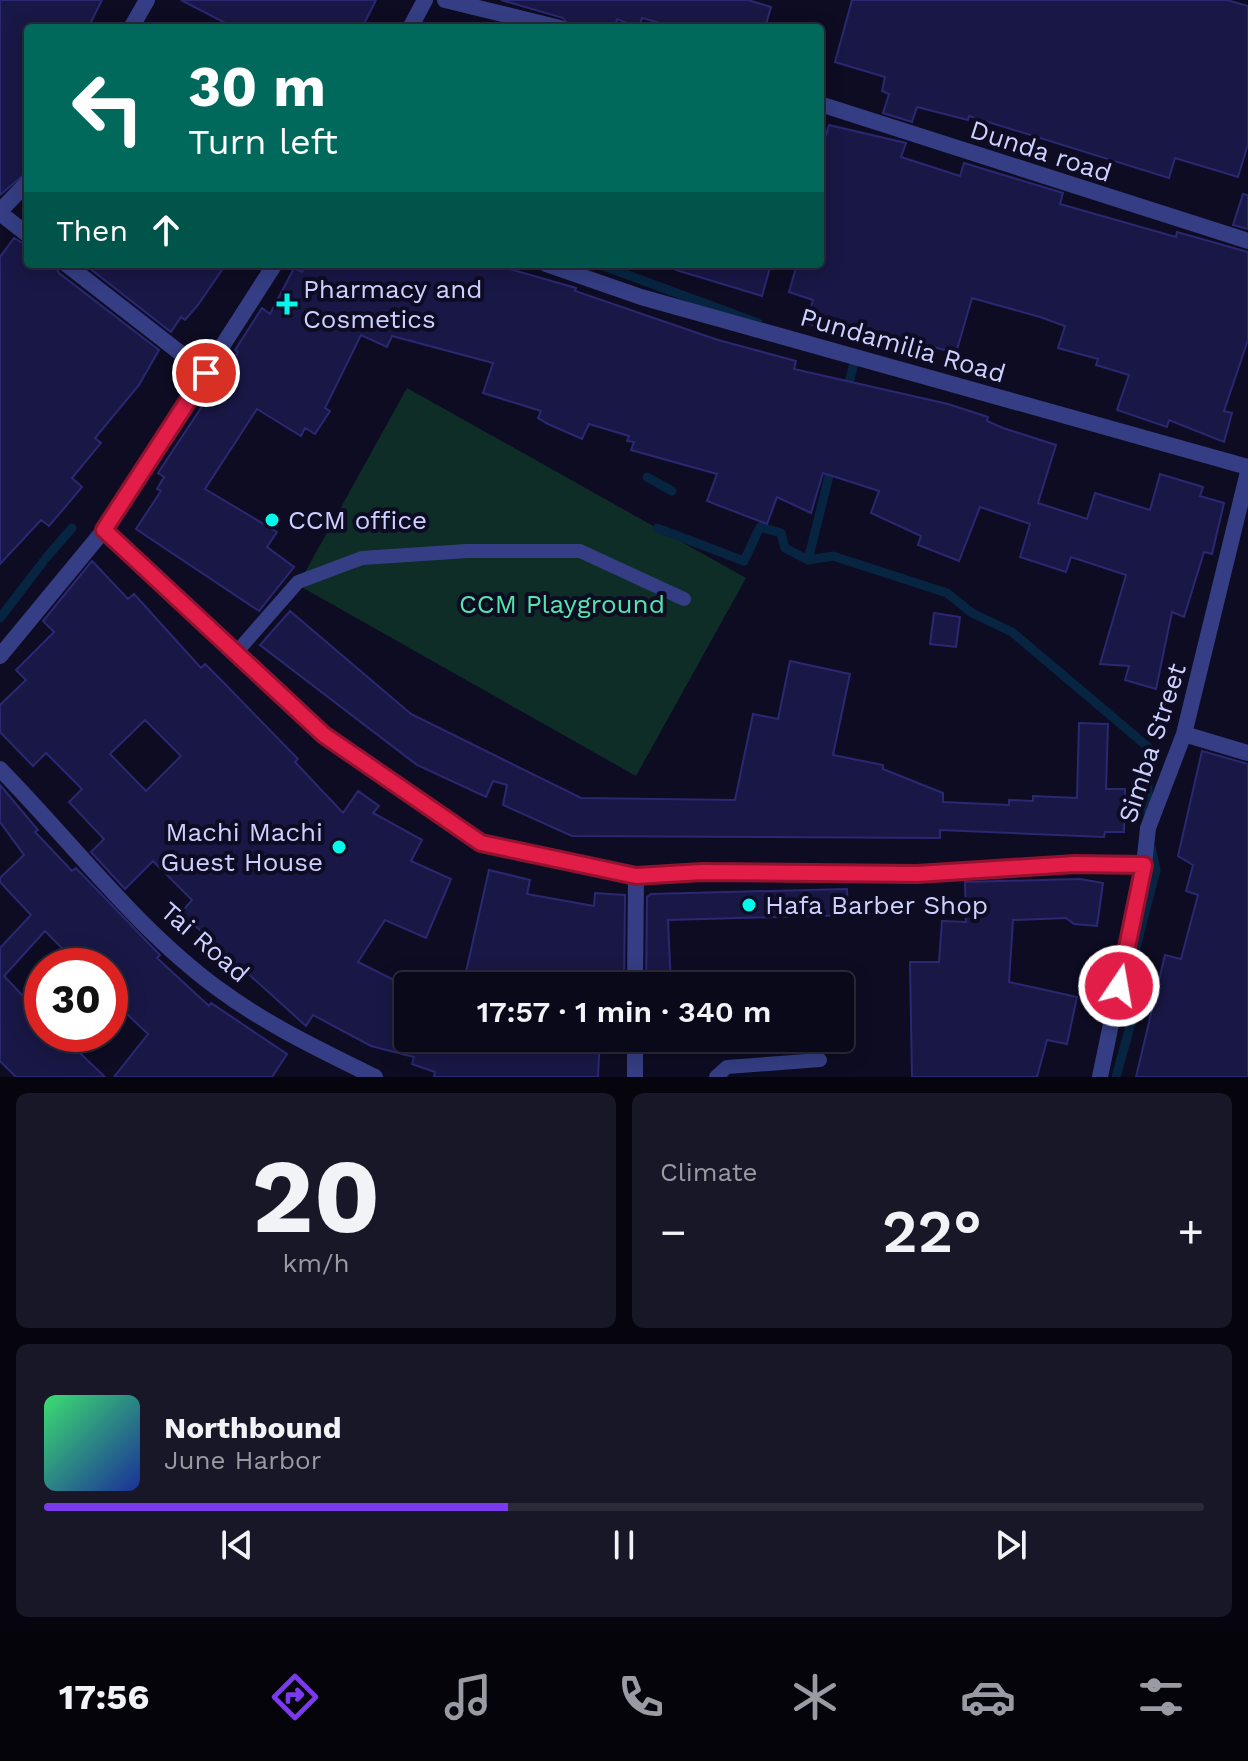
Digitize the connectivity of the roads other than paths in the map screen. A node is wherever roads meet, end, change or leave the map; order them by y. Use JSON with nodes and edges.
{"nodes":[{"id":1,"x":147,"y":0,"type":"edge"},
{"id":2,"x":425,"y":0,"type":"edge"},
{"id":3,"x":445,"y":0,"type":"edge"},
{"id":4,"x":133,"y":24,"type":"edge"},
{"id":5,"x":412,"y":24,"type":"edge"},
{"id":6,"x":544,"y":24,"type":"edge"},
{"id":7,"x":824,"y":105,"type":"edge"},
{"id":8,"x":24,"y":186,"type":"edge"},
{"id":9,"x":0,"y":212,"type":"edge"},
{"id":10,"x":24,"y":232,"type":"edge"},
{"id":11,"x":1248,"y":241,"type":"edge"},
{"id":12,"x":71,"y":268,"type":"edge"},
{"id":13,"x":272,"y":268,"type":"edge"},
{"id":14,"x":558,"y":268,"type":"edge"},
{"id":15,"x":206,"y":373,"type":"junction"},
{"id":16,"x":1248,"y":470,"type":"edge"},
{"id":17,"x":104,"y":530,"type":"junction"},
{"id":18,"x":684,"y":599,"type":"dead end"},
{"id":19,"x":234,"y":655,"type":"junction"},
{"id":20,"x":0,"y":656,"type":"edge"},
{"id":21,"x":1184,"y":734,"type":"junction"},
{"id":22,"x":1248,"y":753,"type":"edge"},
{"id":23,"x":0,"y":769,"type":"edge"},
{"id":24,"x":1144,"y":865,"type":"junction"},
{"id":25,"x":636,"y":876,"type":"junction"},
{"id":26,"x":635,"y":972,"type":"edge"},
{"id":27,"x":635,"y":1052,"type":"edge"},
{"id":28,"x":820,"y":1060,"type":"dead end"},
{"id":29,"x":375,"y":1077,"type":"edge"},
{"id":30,"x":635,"y":1077,"type":"edge"},
{"id":31,"x":716,"y":1077,"type":"edge"},
{"id":32,"x":1100,"y":1077,"type":"edge"}],
"edges":[{"from":1,"to":4,"type":"street"},
{"from":2,"to":5,"type":"street"},
{"from":3,"to":6,"type":"street"},
{"from":7,"to":11,"type":"street","name":"Dunda road"},
{"from":8,"to":9,"type":"street"},
{"from":9,"to":10,"type":"street"},
{"from":12,"to":15,"type":"street"},
{"from":13,"to":15,"type":"street"},
{"from":14,"to":16,"type":"street","name":"Pundamilia Road"},
{"from":15,"to":17,"type":"street"},
{"from":16,"to":21,"type":"street","name":"Simba Street"},
{"from":17,"to":19,"type":"street"},
{"from":17,"to":20,"type":"street"},
{"from":18,"to":19,"type":"lane"},
{"from":19,"to":25,"type":"street"},
{"from":21,"to":22,"type":"street"},
{"from":21,"to":24,"type":"street","name":"Simba Street"},
{"from":23,"to":29,"type":"street","name":"Tai Road"},
{"from":24,"to":25,"type":"street"},
{"from":24,"to":32,"type":"street","name":"Simba Street"},
{"from":25,"to":26,"type":"street"},
{"from":27,"to":30,"type":"street"},
{"from":28,"to":31,"type":"lane"}]}
